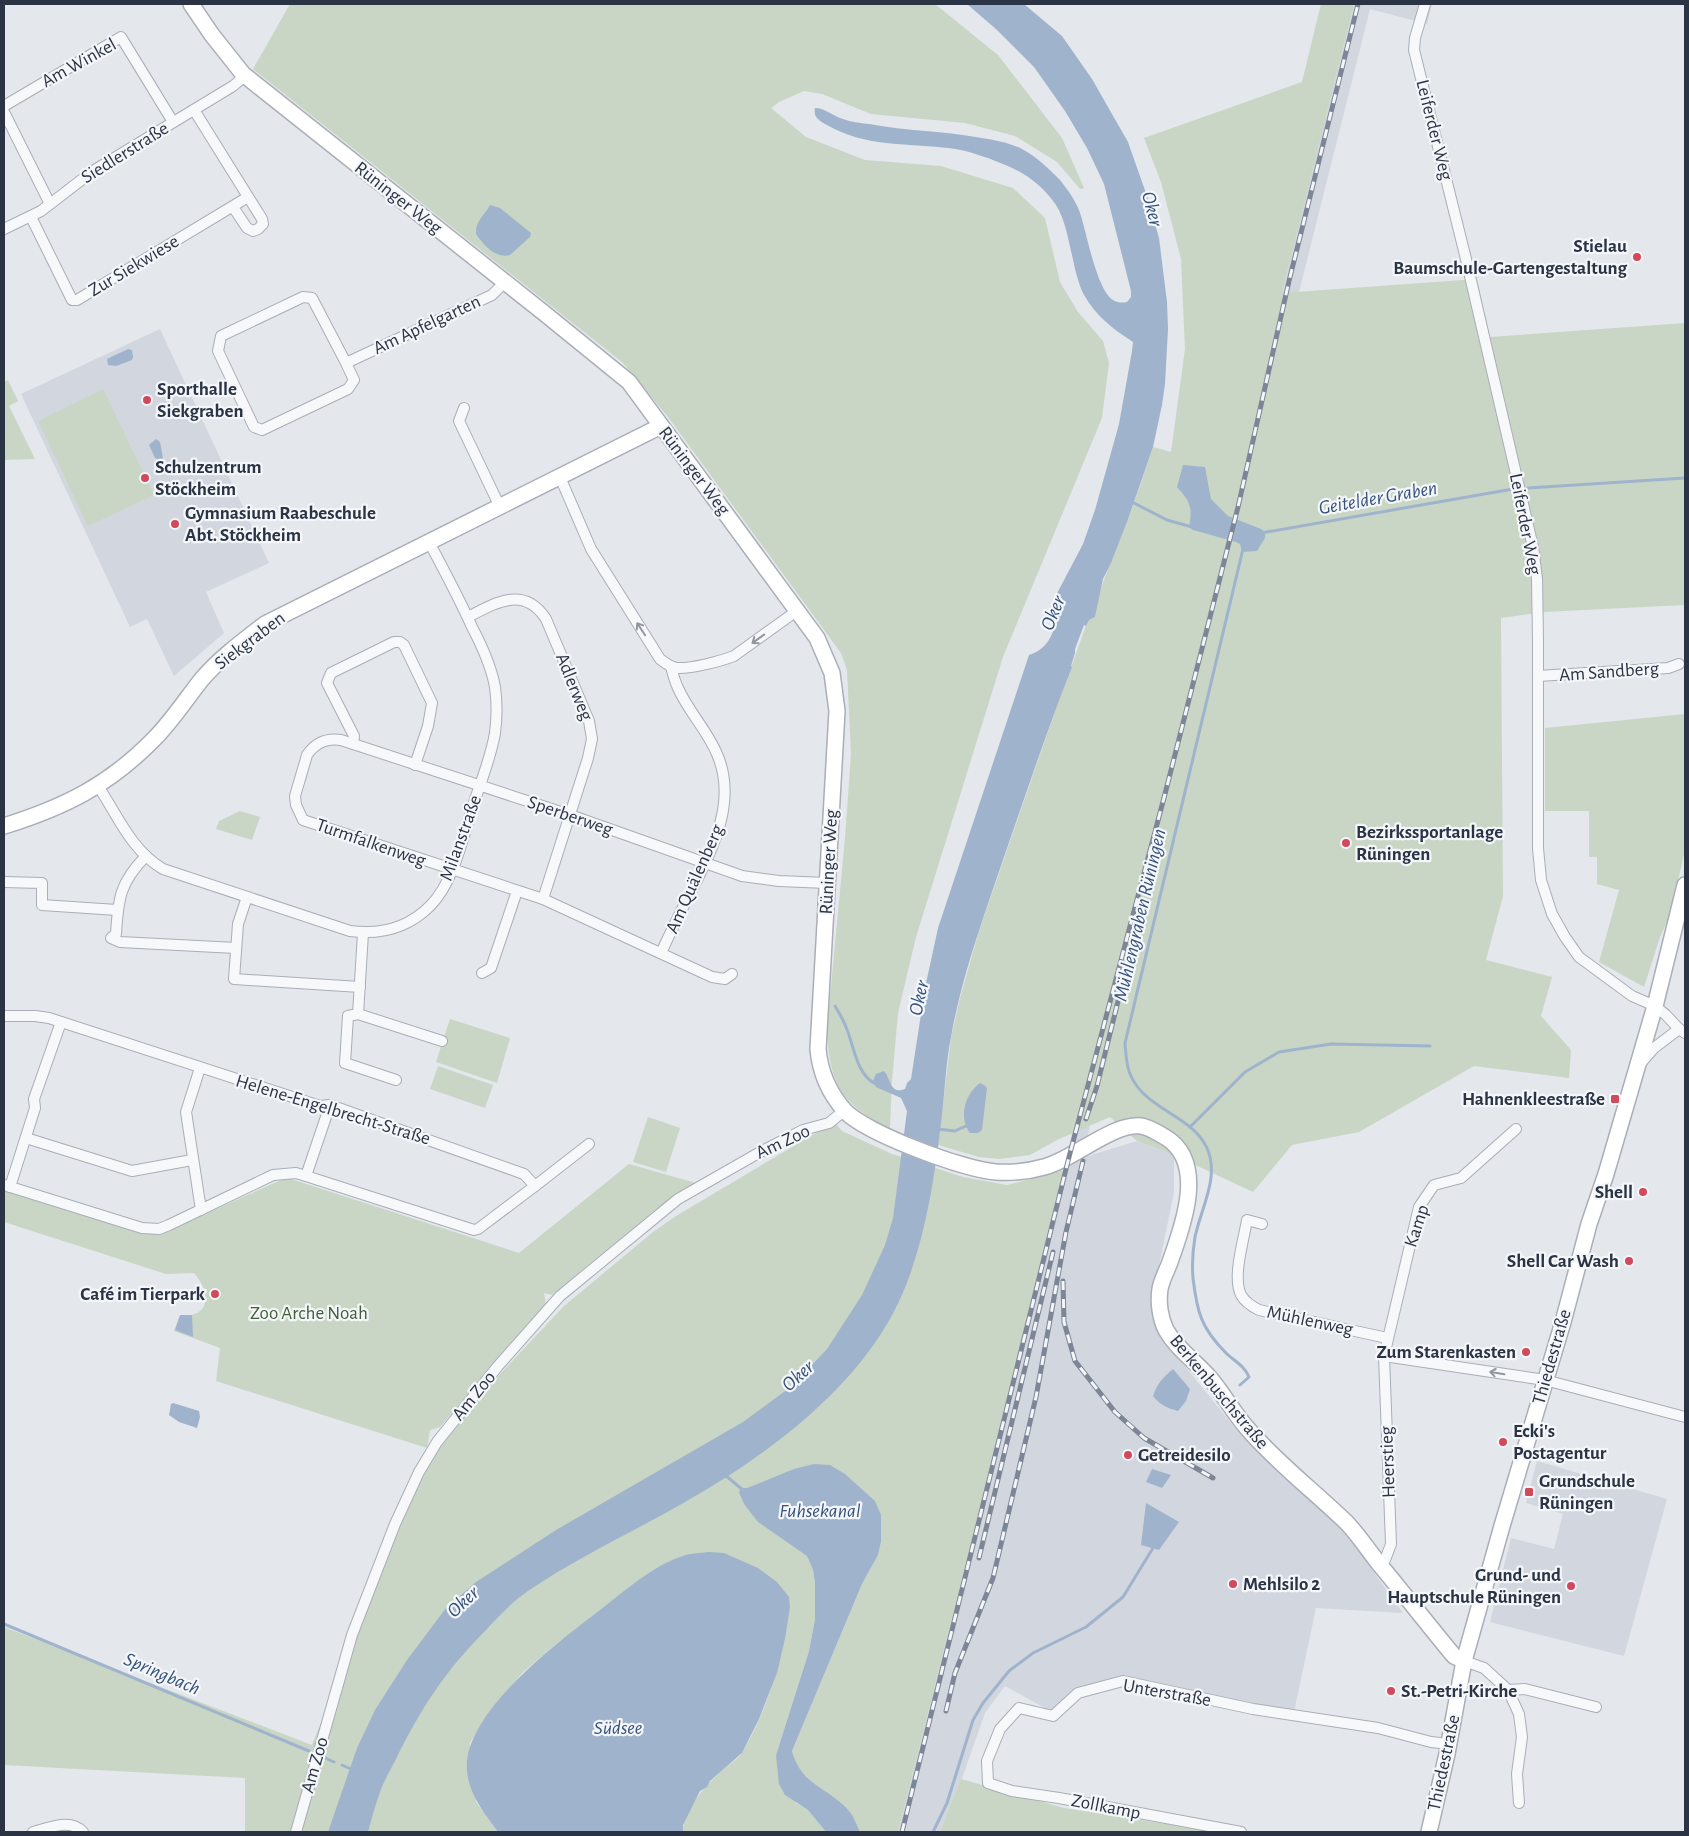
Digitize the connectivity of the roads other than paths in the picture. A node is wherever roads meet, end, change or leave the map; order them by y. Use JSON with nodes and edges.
{"nodes":[{"id":1,"x":191,"y":4,"type":"edge"},
{"id":2,"x":1425,"y":4,"type":"edge"},
{"id":3,"x":243,"y":74,"type":"junction"},
{"id":4,"x":4,"y":106,"type":"edge"},
{"id":5,"x":194,"y":110,"type":"junction"},
{"id":6,"x":4,"y":112,"type":"edge"},
{"id":7,"x":173,"y":122,"type":"junction"},
{"id":8,"x":248,"y":197,"type":"junction"},
{"id":9,"x":50,"y":204,"type":"junction"},
{"id":10,"x":233,"y":207,"type":"junction"},
{"id":11,"x":31,"y":217,"type":"junction"},
{"id":12,"x":4,"y":229,"type":"edge"},
{"id":13,"x":505,"y":282,"type":"junction"},
{"id":14,"x":346,"y":363,"type":"junction"},
{"id":15,"x":464,"y":408,"type":"dead end"},
{"id":16,"x":661,"y":426,"type":"junction"},
{"id":17,"x":560,"y":477,"type":"junction"},
{"id":18,"x":500,"y":507,"type":"junction"},
{"id":19,"x":429,"y":542,"type":"junction"},
{"id":20,"x":798,"y":610,"type":"junction"},
{"id":21,"x":468,"y":617,"type":"junction"},
{"id":22,"x":1679,"y":664,"type":"dead end"},
{"id":23,"x":671,"y":666,"type":"junction"},
{"id":24,"x":1538,"y":676,"type":"junction"},
{"id":25,"x":353,"y":744,"type":"junction"},
{"id":26,"x":316,"y":745,"type":"joint"},
{"id":27,"x":416,"y":765,"type":"junction"},
{"id":28,"x":480,"y":785,"type":"junction"},
{"id":29,"x":98,"y":786,"type":"junction"},
{"id":30,"x":570,"y":815,"type":"junction"},
{"id":31,"x":4,"y":826,"type":"edge"},
{"id":32,"x":146,"y":856,"type":"junction"},
{"id":33,"x":705,"y":863,"type":"junction"},
{"id":34,"x":452,"y":870,"type":"junction"},
{"id":35,"x":4,"y":882,"type":"edge"},
{"id":36,"x":827,"y":883,"type":"junction"},
{"id":37,"x":1685,"y":885,"type":"edge"},
{"id":38,"x":517,"y":891,"type":"junction"},
{"id":39,"x":247,"y":896,"type":"junction"},
{"id":40,"x":543,"y":899,"type":"junction"},
{"id":41,"x":117,"y":910,"type":"junction"},
{"id":42,"x":363,"y":932,"type":"junction"},
{"id":43,"x":236,"y":948,"type":"junction"},
{"id":44,"x":661,"y":953,"type":"junction"},
{"id":45,"x":482,"y":973,"type":"dead end"},
{"id":46,"x":732,"y":974,"type":"dead end"},
{"id":47,"x":360,"y":987,"type":"junction"},
{"id":48,"x":1655,"y":1006,"type":"junction"},
{"id":49,"x":358,"y":1014,"type":"junction"},
{"id":50,"x":4,"y":1016,"type":"edge"},
{"id":51,"x":61,"y":1022,"type":"junction"},
{"id":52,"x":1682,"y":1031,"type":"edge"},
{"id":53,"x":442,"y":1041,"type":"dead end"},
{"id":54,"x":1638,"y":1067,"type":"junction"},
{"id":55,"x":200,"y":1068,"type":"junction"},
{"id":56,"x":396,"y":1080,"type":"dead end"},
{"id":57,"x":330,"y":1105,"type":"junction"},
{"id":58,"x":845,"y":1110,"type":"junction"},
{"id":59,"x":1516,"y":1129,"type":"dead end"},
{"id":60,"x":26,"y":1138,"type":"junction"},
{"id":61,"x":589,"y":1144,"type":"dead end"},
{"id":62,"x":192,"y":1160,"type":"junction"},
{"id":63,"x":306,"y":1176,"type":"junction"},
{"id":64,"x":7,"y":1186,"type":"edge"},
{"id":65,"x":535,"y":1186,"type":"junction"},
{"id":66,"x":201,"y":1210,"type":"junction"},
{"id":67,"x":1262,"y":1224,"type":"dead end"},
{"id":68,"x":1387,"y":1338,"type":"junction"},
{"id":69,"x":1384,"y":1356,"type":"junction"},
{"id":70,"x":1545,"y":1380,"type":"junction"},
{"id":71,"x":1685,"y":1417,"type":"edge"},
{"id":72,"x":1381,"y":1565,"type":"junction"},
{"id":73,"x":1464,"y":1661,"type":"junction"},
{"id":74,"x":1508,"y":1690,"type":"junction"},
{"id":75,"x":1596,"y":1707,"type":"dead end"},
{"id":76,"x":1449,"y":1744,"type":"junction"},
{"id":77,"x":1059,"y":1798,"type":"joint"},
{"id":78,"x":1519,"y":1803,"type":"dead end"},
{"id":79,"x":81,"y":1830,"type":"edge"},
{"id":80,"x":33,"y":1832,"type":"edge"},
{"id":81,"x":296,"y":1832,"type":"edge"},
{"id":82,"x":1241,"y":1832,"type":"edge"},
{"id":83,"x":1429,"y":1832,"type":"edge"}],
"edges":[{"from":1,"to":3,"type":"street","name":"Rüninger Weg"},
{"from":2,"to":24,"type":"street","name":"Leiferder Weg"},
{"from":3,"to":5,"type":"street","name":"Siedlerstraße"},
{"from":3,"to":13,"type":"street","name":"Rüninger Weg"},
{"from":4,"to":7,"type":"street","name":"Am Winkel"},
{"from":5,"to":7,"type":"street","name":"Siedlerstraße"},
{"from":5,"to":8,"type":"street"},
{"from":6,"to":9,"type":"street"},
{"from":7,"to":9,"type":"street","name":"Siedlerstraße"},
{"from":8,"to":10,"type":"street","name":"Zur Siekwiese"},
{"from":8,"to":10,"type":"street"},
{"from":9,"to":11,"type":"street","name":"Siedlerstraße"},
{"from":10,"to":11,"type":"street","name":"Zur Siekwiese"},
{"from":11,"to":12,"type":"street","name":"Siedlerstraße"},
{"from":13,"to":14,"type":"street","name":"Am Apfelgarten"},
{"from":13,"to":16,"type":"street","name":"Rüninger Weg"},
{"from":14,"to":14,"type":"street"},
{"from":15,"to":18,"type":"street"},
{"from":16,"to":17,"type":"street","name":"Siekgraben"},
{"from":16,"to":20,"type":"street","name":"Rüninger Weg"},
{"from":17,"to":18,"type":"street","name":"Siekgraben"},
{"from":23,"to":17,"type":"street","name":"Am Quälenberg","one_way":true},
{"from":18,"to":19,"type":"street","name":"Siekgraben"},
{"from":19,"to":21,"type":"street","name":"Milanstraße"},
{"from":19,"to":29,"type":"street","name":"Siekgraben"},
{"from":20,"to":23,"type":"street","one_way":true},
{"from":20,"to":36,"type":"street","name":"Rüninger Weg"},
{"from":21,"to":28,"type":"street","name":"Milanstraße"},
{"from":21,"to":30,"type":"street","name":"Adlerweg"},
{"from":22,"to":24,"type":"street","name":"Am Sandberg"},
{"from":23,"to":33,"type":"street","name":"Am Quälenberg"},
{"from":24,"to":48,"type":"street","name":"Leiferder Weg"},
{"from":25,"to":26,"type":"street","name":"Sperberweg"},
{"from":25,"to":27,"type":"street","name":"Sperberweg"},
{"from":25,"to":27,"type":"street"},
{"from":26,"to":34,"type":"street","name":"Turmfalkenweg"},
{"from":27,"to":28,"type":"street","name":"Sperberweg"},
{"from":28,"to":30,"type":"street","name":"Sperberweg"},
{"from":28,"to":34,"type":"street","name":"Milanstraße"},
{"from":29,"to":31,"type":"street","name":"Siekgraben"},
{"from":29,"to":32,"type":"street","name":"Milanstraße"},
{"from":30,"to":33,"type":"street","name":"Sperberweg"},
{"from":30,"to":40,"type":"street","name":"Adlerweg"},
{"from":32,"to":39,"type":"street","name":"Milanstraße"},
{"from":32,"to":41,"type":"street"},
{"from":33,"to":36,"type":"street","name":"Sperberweg"},
{"from":33,"to":44,"type":"street","name":"Am Quälenberg"},
{"from":34,"to":38,"type":"street","name":"Turmfalkenweg"},
{"from":34,"to":42,"type":"street","name":"Milanstraße"},
{"from":35,"to":41,"type":"street"},
{"from":36,"to":58,"type":"street","name":"Rüninger Weg"},
{"from":37,"to":48,"type":"street","name":"Thiedestraße"},
{"from":38,"to":40,"type":"street","name":"Turmfalkenweg"},
{"from":38,"to":45,"type":"street"},
{"from":39,"to":42,"type":"street","name":"Milanstraße"},
{"from":39,"to":43,"type":"street"},
{"from":40,"to":44,"type":"street","name":"Turmfalkenweg"},
{"from":41,"to":43,"type":"street"},
{"from":42,"to":47,"type":"street"},
{"from":43,"to":47,"type":"street"},
{"from":44,"to":46,"type":"street","name":"Turmfalkenweg"},
{"from":47,"to":49,"type":"street"},
{"from":48,"to":52,"type":"street"},
{"from":48,"to":54,"type":"street","name":"Thiedestraße"},
{"from":49,"to":53,"type":"street"},
{"from":49,"to":56,"type":"street"},
{"from":50,"to":51,"type":"street","name":"Helene-Engelbrecht-Straße"},
{"from":51,"to":55,"type":"street","name":"Helene-Engelbrecht-Straße"},
{"from":51,"to":60,"type":"street"},
{"from":52,"to":54,"type":"street"},
{"from":54,"to":70,"type":"street","name":"Thiedestraße"},
{"from":55,"to":57,"type":"street","name":"Helene-Engelbrecht-Straße"},
{"from":55,"to":62,"type":"street"},
{"from":57,"to":63,"type":"street"},
{"from":57,"to":65,"type":"street","name":"Helene-Engelbrecht-Straße"},
{"from":58,"to":72,"type":"street","name":"Berkenbuschstraße"},
{"from":58,"to":81,"type":"street","name":"Am Zoo"},
{"from":59,"to":68,"type":"street","name":"Kamp"},
{"from":60,"to":62,"type":"street"},
{"from":60,"to":64,"type":"street"},
{"from":61,"to":65,"type":"street"},
{"from":62,"to":66,"type":"street"},
{"from":63,"to":65,"type":"street"},
{"from":63,"to":66,"type":"street"},
{"from":64,"to":66,"type":"street"},
{"from":67,"to":68,"type":"street","name":"Mühlenweg"},
{"from":68,"to":69,"type":"street","name":"Heerstieg"},
{"from":70,"to":69,"type":"street","one_way":true},
{"from":69,"to":72,"type":"street","name":"Heerstieg"},
{"from":70,"to":71,"type":"street"},
{"from":70,"to":73,"type":"street","name":"Thiedestraße"},
{"from":72,"to":73,"type":"street","name":"Berkenbuschstraße"},
{"from":73,"to":74,"type":"street"},
{"from":73,"to":76,"type":"street","name":"Thiedestraße"},
{"from":74,"to":75,"type":"street"},
{"from":74,"to":78,"type":"street"},
{"from":76,"to":77,"type":"street","name":"Unterstraße"},
{"from":76,"to":83,"type":"street","name":"Thiedestraße"},
{"from":77,"to":82,"type":"street","name":"Zollkamp"},
{"from":79,"to":80,"type":"street"}]}
